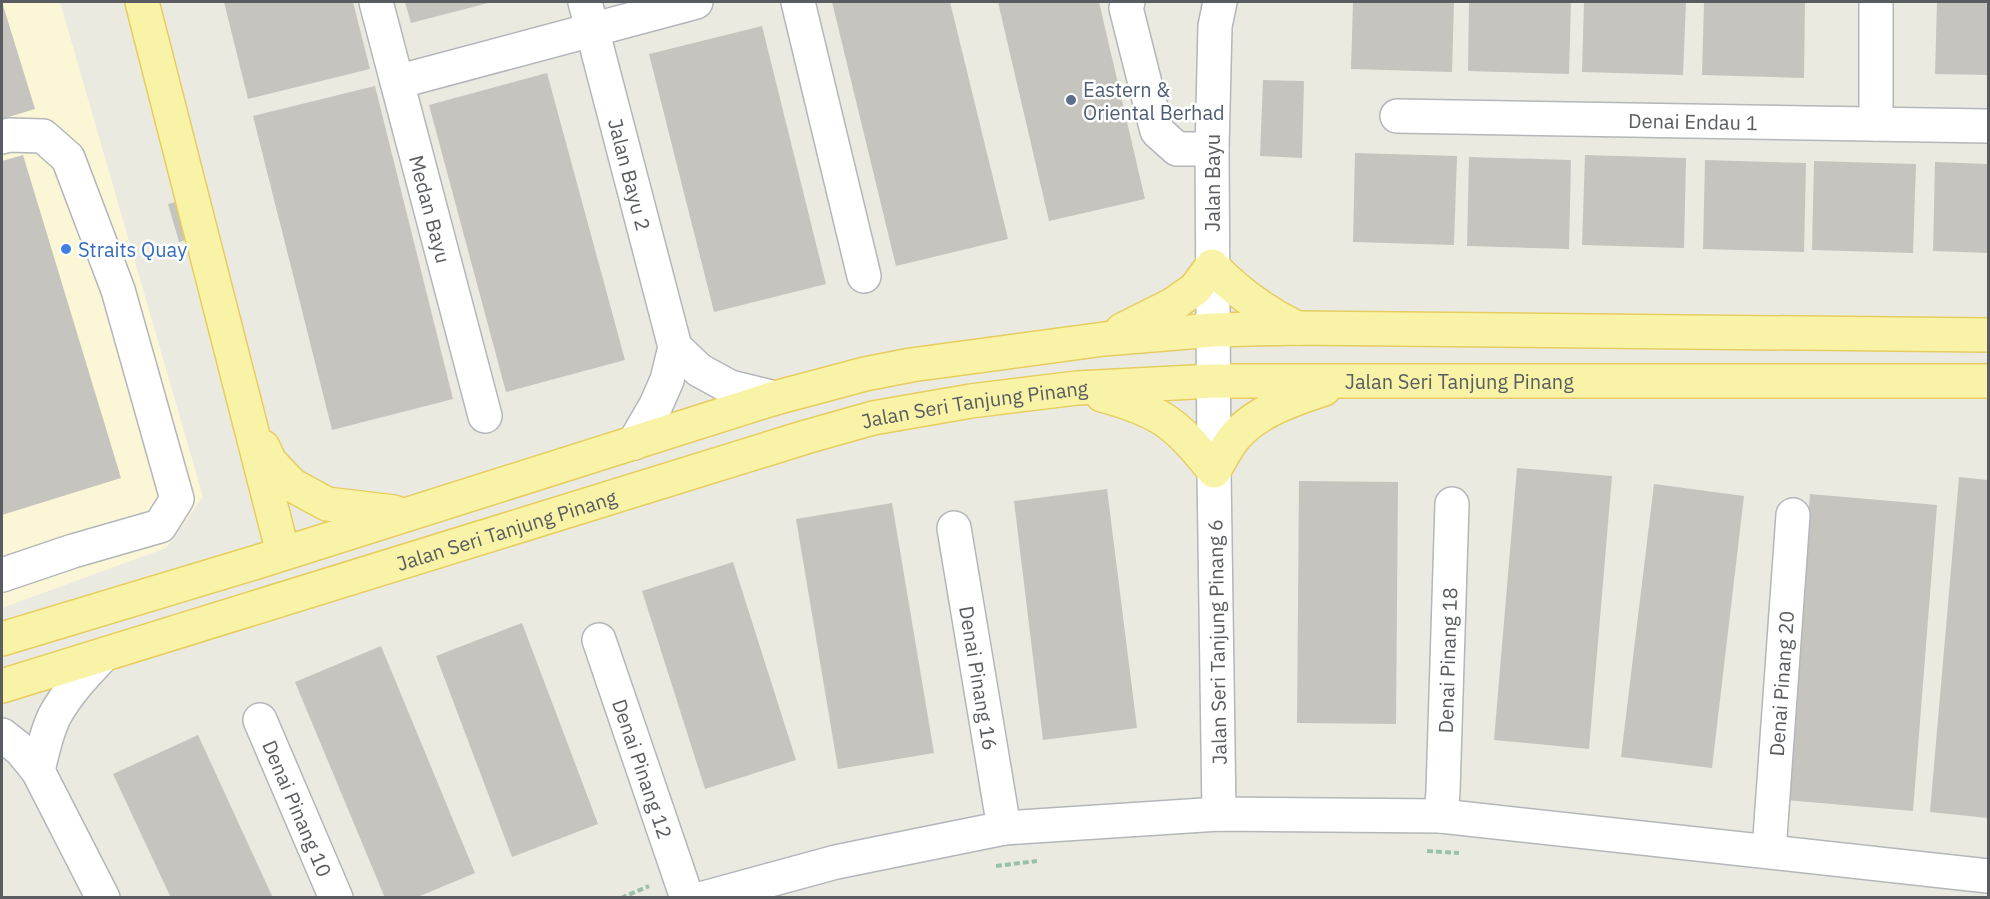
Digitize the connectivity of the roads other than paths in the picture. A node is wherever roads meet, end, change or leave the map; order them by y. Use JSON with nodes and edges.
{"nodes":[{"id":1,"x":142,"y":2,"type":"edge"},
{"id":2,"x":376,"y":2,"type":"edge"},
{"id":3,"x":696,"y":2,"type":"edge"},
{"id":4,"x":798,"y":2,"type":"edge"},
{"id":5,"x":1128,"y":2,"type":"edge"},
{"id":6,"x":1220,"y":2,"type":"edge"},
{"id":7,"x":1876,"y":2,"type":"edge"},
{"id":8,"x":589,"y":15,"type":"edge"},
{"id":9,"x":398,"y":82,"type":"junction"},
{"id":10,"x":1397,"y":116,"type":"dead end"},
{"id":11,"x":1876,"y":124,"type":"junction"},
{"id":12,"x":1989,"y":126,"type":"edge"},
{"id":13,"x":2,"y":137,"type":"edge"},
{"id":14,"x":1212,"y":149,"type":"junction"},
{"id":15,"x":1212,"y":266,"type":"junction"},
{"id":16,"x":864,"y":276,"type":"dead end"},
{"id":17,"x":1297,"y":328,"type":"junction"},
{"id":18,"x":1213,"y":330,"type":"junction"},
{"id":19,"x":1989,"y":335,"type":"edge"},
{"id":20,"x":1104,"y":339,"type":"junction"},
{"id":21,"x":675,"y":347,"type":"junction"},
{"id":22,"x":1213,"y":381,"type":"junction"},
{"id":23,"x":1989,"y":381,"type":"edge"},
{"id":24,"x":1343,"y":382,"type":"junction"},
{"id":25,"x":1077,"y":388,"type":"junction"},
{"id":26,"x":775,"y":398,"type":"junction"},
{"id":27,"x":246,"y":410,"type":"junction"},
{"id":28,"x":485,"y":416,"type":"dead end"},
{"id":29,"x":634,"y":443,"type":"junction"},
{"id":30,"x":1214,"y":471,"type":"junction"},
{"id":31,"x":1452,"y":504,"type":"dead end"},
{"id":32,"x":406,"y":513,"type":"junction"},
{"id":33,"x":1792,"y":515,"type":"dead end"},
{"id":34,"x":954,"y":528,"type":"dead end"},
{"id":35,"x":283,"y":553,"type":"junction"},
{"id":36,"x":2,"y":575,"type":"edge"},
{"id":37,"x":2,"y":639,"type":"edge"},
{"id":38,"x":598,"y":639,"type":"dead end"},
{"id":39,"x":103,"y":655,"type":"junction"},
{"id":40,"x":2,"y":686,"type":"edge"},
{"id":41,"x":260,"y":720,"type":"dead end"},
{"id":42,"x":2,"y":735,"type":"edge"},
{"id":43,"x":38,"y":771,"type":"junction"},
{"id":44,"x":1219,"y":814,"type":"junction"},
{"id":45,"x":1441,"y":816,"type":"junction"},
{"id":46,"x":1004,"y":828,"type":"junction"},
{"id":47,"x":1769,"y":851,"type":"junction"},
{"id":48,"x":1989,"y":876,"type":"edge"},
{"id":49,"x":103,"y":897,"type":"edge"},
{"id":50,"x":336,"y":897,"type":"edge"},
{"id":51,"x":687,"y":897,"type":"edge"},
{"id":52,"x":704,"y":897,"type":"edge"}],
"edges":[{"from":1,"to":27,"type":"main road"},
{"from":2,"to":9,"type":"street","name":"Medan Bayu"},
{"from":3,"to":8,"type":"street"},
{"from":4,"to":16,"type":"street"},
{"from":5,"to":14,"type":"street"},
{"from":6,"to":14,"type":"street","name":"Jalan Bayu"},
{"from":7,"to":11,"type":"street"},
{"from":8,"to":9,"type":"street"},
{"from":8,"to":21,"type":"street","name":"Jalan Bayu 2"},
{"from":9,"to":28,"type":"street","name":"Medan Bayu"},
{"from":10,"to":11,"type":"street","name":"Denai Endau 1"},
{"from":11,"to":12,"type":"street","name":"Denai Endau 1"},
{"from":13,"to":36,"type":"street"},
{"from":14,"to":15,"type":"street","name":"Jalan Bayu"},
{"from":15,"to":17,"type":"main road"},
{"from":15,"to":18,"type":"street","name":"Jalan Bayu"},
{"from":15,"to":20,"type":"main road"},
{"from":17,"to":18,"type":"main road"},
{"from":17,"to":19,"type":"main road"},
{"from":18,"to":20,"type":"main road"},
{"from":18,"to":22,"type":"street","name":"Jalan Bayu"},
{"from":20,"to":26,"type":"main road"},
{"from":21,"to":26,"type":"street"},
{"from":21,"to":29,"type":"street"},
{"from":22,"to":24,"type":"main road","name":"Jalan Seri Tanjung Pinang"},
{"from":22,"to":25,"type":"main road","name":"Jalan Seri Tanjung Pinang"},
{"from":22,"to":30,"type":"street","name":"Jalan Seri Tanjung Pinang 6"},
{"from":23,"to":24,"type":"main road","name":"Jalan Seri Tanjung Pinang"},
{"from":24,"to":30,"type":"main road"},
{"from":25,"to":30,"type":"main road"},
{"from":25,"to":39,"type":"main road","name":"Jalan Seri Tanjung Pinang"},
{"from":26,"to":29,"type":"main road"},
{"from":27,"to":32,"type":"main road"},
{"from":27,"to":35,"type":"main road"},
{"from":29,"to":32,"type":"main road"},
{"from":30,"to":44,"type":"street","name":"Jalan Seri Tanjung Pinang 6"},
{"from":31,"to":45,"type":"street","name":"Denai Pinang 18"},
{"from":32,"to":35,"type":"main road"},
{"from":33,"to":47,"type":"street","name":"Denai Pinang 20"},
{"from":34,"to":46,"type":"street","name":"Denai Pinang 16"},
{"from":35,"to":37,"type":"main road"},
{"from":38,"to":51,"type":"street","name":"Denai Pinang 12"},
{"from":39,"to":40,"type":"main road","name":"Jalan Seri Tanjung Pinang"},
{"from":39,"to":43,"type":"street"},
{"from":41,"to":50,"type":"street","name":"Denai Pinang 10"},
{"from":42,"to":43,"type":"street"},
{"from":43,"to":49,"type":"street"},
{"from":44,"to":45,"type":"street"},
{"from":44,"to":46,"type":"street"},
{"from":45,"to":47,"type":"street"},
{"from":46,"to":52,"type":"street"},
{"from":47,"to":48,"type":"street"}]}
